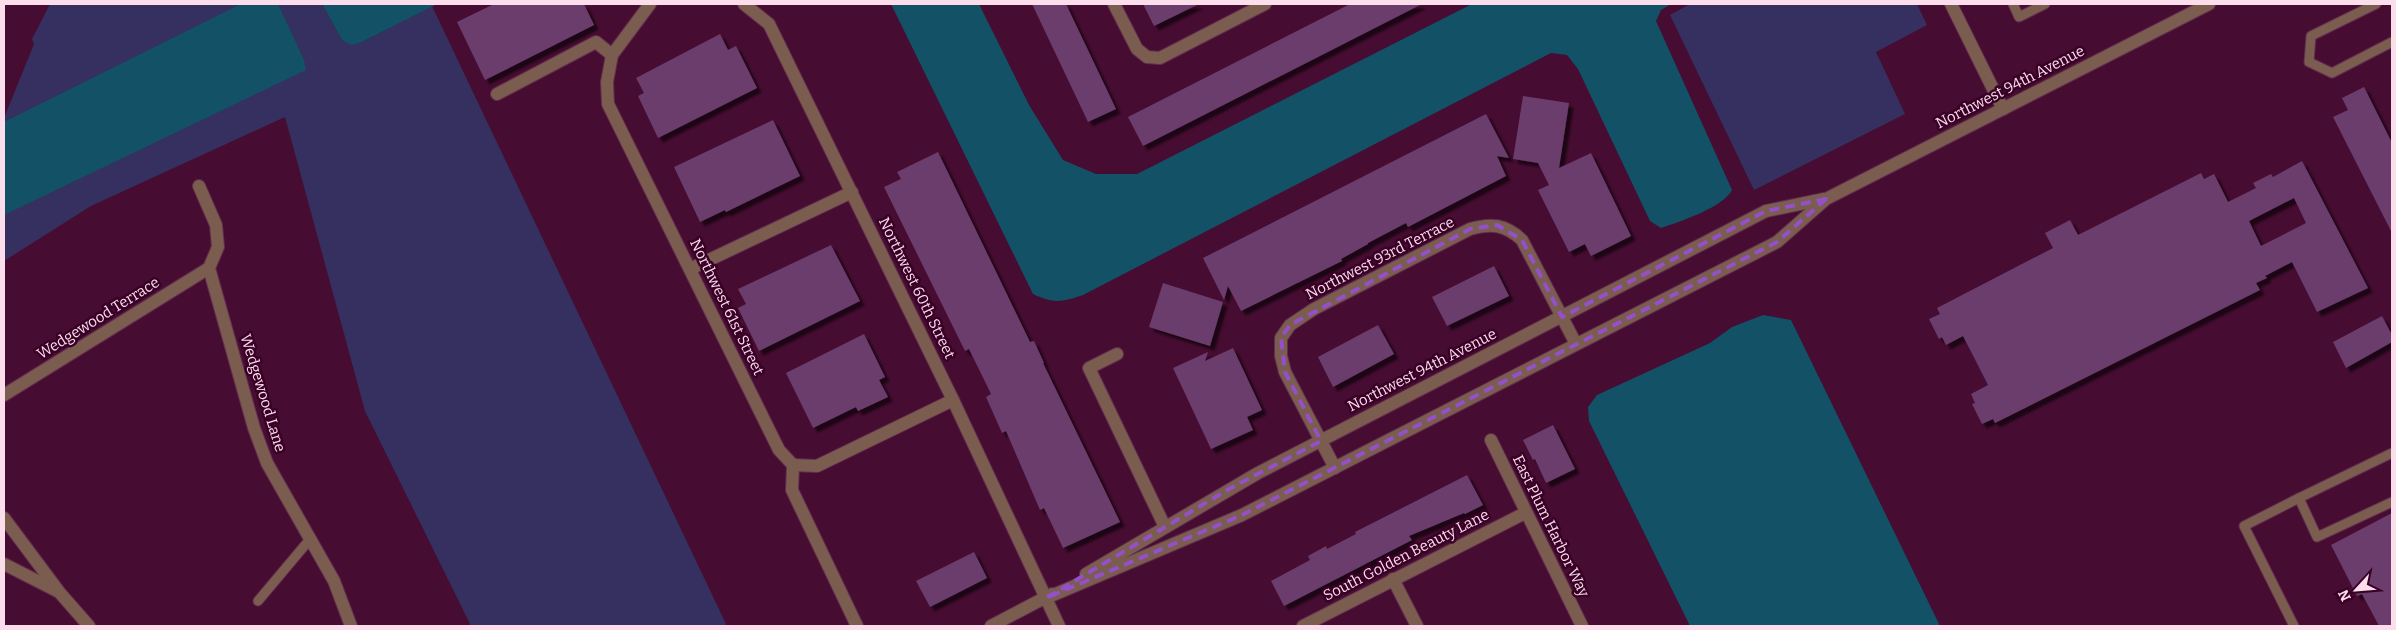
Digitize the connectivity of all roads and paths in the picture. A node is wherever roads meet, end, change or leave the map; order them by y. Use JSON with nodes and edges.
{"nodes":[{"id":1,"x":650,"y":4,"type":"edge"},
{"id":2,"x":744,"y":4,"type":"edge"},
{"id":3,"x":1114,"y":4,"type":"edge"},
{"id":4,"x":1265,"y":4,"type":"edge"},
{"id":5,"x":1951,"y":4,"type":"edge"},
{"id":6,"x":2013,"y":4,"type":"edge"},
{"id":7,"x":2045,"y":4,"type":"edge"},
{"id":8,"x":2209,"y":4,"type":"edge"},
{"id":9,"x":2376,"y":4,"type":"edge"},
{"id":10,"x":2392,"y":42,"type":"edge"},
{"id":11,"x":612,"y":55,"type":"junction"},
{"id":12,"x":497,"y":94,"type":"dead end"},
{"id":13,"x":2003,"y":109,"type":"junction"},
{"id":14,"x":199,"y":186,"type":"dead end"},
{"id":15,"x":852,"y":192,"type":"junction"},
{"id":16,"x":1826,"y":199,"type":"junction"},
{"id":17,"x":209,"y":268,"type":"junction"},
{"id":18,"x":690,"y":269,"type":"junction"},
{"id":19,"x":1562,"y":317,"type":"junction"},
{"id":20,"x":1576,"y":344,"type":"junction"},
{"id":21,"x":1117,"y":354,"type":"dead end"},
{"id":22,"x":4,"y":395,"type":"edge"},
{"id":23,"x":953,"y":400,"type":"junction"},
{"id":24,"x":1491,"y":440,"type":"dead end"},
{"id":25,"x":1321,"y":441,"type":"junction"},
{"id":26,"x":2392,"y":453,"type":"edge"},
{"id":27,"x":792,"y":465,"type":"junction"},
{"id":28,"x":1335,"y":468,"type":"junction"},
{"id":29,"x":2299,"y":498,"type":"junction"},
{"id":30,"x":2392,"y":502,"type":"edge"},
{"id":31,"x":1525,"y":513,"type":"junction"},
{"id":32,"x":4,"y":518,"type":"edge"},
{"id":33,"x":1164,"y":527,"type":"junction"},
{"id":34,"x":311,"y":538,"type":"junction"},
{"id":35,"x":4,"y":564,"type":"edge"},
{"id":36,"x":1393,"y":579,"type":"junction"},
{"id":37,"x":60,"y":593,"type":"junction"},
{"id":38,"x":1046,"y":598,"type":"junction"},
{"id":39,"x":258,"y":601,"type":"dead end"},
{"id":40,"x":90,"y":626,"type":"edge"},
{"id":41,"x":351,"y":626,"type":"edge"},
{"id":42,"x":856,"y":626,"type":"edge"},
{"id":43,"x":991,"y":626,"type":"edge"},
{"id":44,"x":1059,"y":626,"type":"edge"},
{"id":45,"x":1303,"y":626,"type":"edge"},
{"id":46,"x":1417,"y":626,"type":"edge"},
{"id":47,"x":1582,"y":626,"type":"edge"},
{"id":48,"x":2294,"y":626,"type":"edge"}],
"edges":[{"from":1,"to":11,"type":"street","name":"Northwest 61st Street"},
{"from":2,"to":15,"type":"street","name":"Northwest 60th Street"},
{"from":3,"to":4,"type":"street"},
{"from":5,"to":13,"type":"street"},
{"from":6,"to":7,"type":"lane"},
{"from":8,"to":13,"type":"street","name":"Northwest 94th Avenue"},
{"from":9,"to":10,"type":"lane"},
{"from":11,"to":12,"type":"street"},
{"from":11,"to":18,"type":"street","name":"Northwest 61st Street"},
{"from":13,"to":16,"type":"street","name":"Northwest 94th Avenue"},
{"from":14,"to":17,"type":"street"},
{"from":15,"to":18,"type":"street"},
{"from":15,"to":23,"type":"street","name":"Northwest 60th Street"},
{"from":16,"to":19,"type":"street","name":"Northwest 94th Avenue"},
{"from":16,"to":20,"type":"street","name":"Northwest 94th Avenue"},
{"from":17,"to":22,"type":"street","name":"Wedgewood Terrace"},
{"from":17,"to":34,"type":"street","name":"Wedgewood Lane"},
{"from":18,"to":27,"type":"street","name":"Northwest 61st Street"},
{"from":19,"to":20,"type":"street","name":"Northwest 93rd Terrace"},
{"from":19,"to":25,"type":"street","name":"Northwest 94th Avenue"},
{"from":19,"to":25,"type":"street","name":"Northwest 93rd Terrace"},
{"from":20,"to":28,"type":"street","name":"Northwest 94th Avenue"},
{"from":21,"to":33,"type":"street"},
{"from":23,"to":27,"type":"street"},
{"from":23,"to":38,"type":"street","name":"Northwest 60th Street"},
{"from":24,"to":31,"type":"street","name":"East Plum Harbor Way"},
{"from":25,"to":28,"type":"street","name":"Northwest 93rd Terrace"},
{"from":25,"to":33,"type":"street","name":"Northwest 94th Avenue"},
{"from":26,"to":29,"type":"lane"},
{"from":27,"to":42,"type":"street"},
{"from":28,"to":38,"type":"street","name":"Northwest 94th Avenue"},
{"from":29,"to":30,"type":"lane"},
{"from":29,"to":48,"type":"lane"},
{"from":31,"to":36,"type":"street","name":"South Golden Beauty Lane"},
{"from":31,"to":47,"type":"street","name":"East Plum Harbor Way"},
{"from":32,"to":37,"type":"street"},
{"from":33,"to":38,"type":"street","name":"Northwest 94th Avenue"},
{"from":34,"to":39,"type":"lane"},
{"from":34,"to":41,"type":"street","name":"Wedgewood Lane"},
{"from":35,"to":37,"type":"street"},
{"from":36,"to":45,"type":"street","name":"South Golden Beauty Lane"},
{"from":36,"to":46,"type":"street"},
{"from":37,"to":40,"type":"street"},
{"from":38,"to":43,"type":"street","name":"Northwest 94th Avenue"},
{"from":38,"to":44,"type":"street","name":"Northwest 60th Street"}]}
